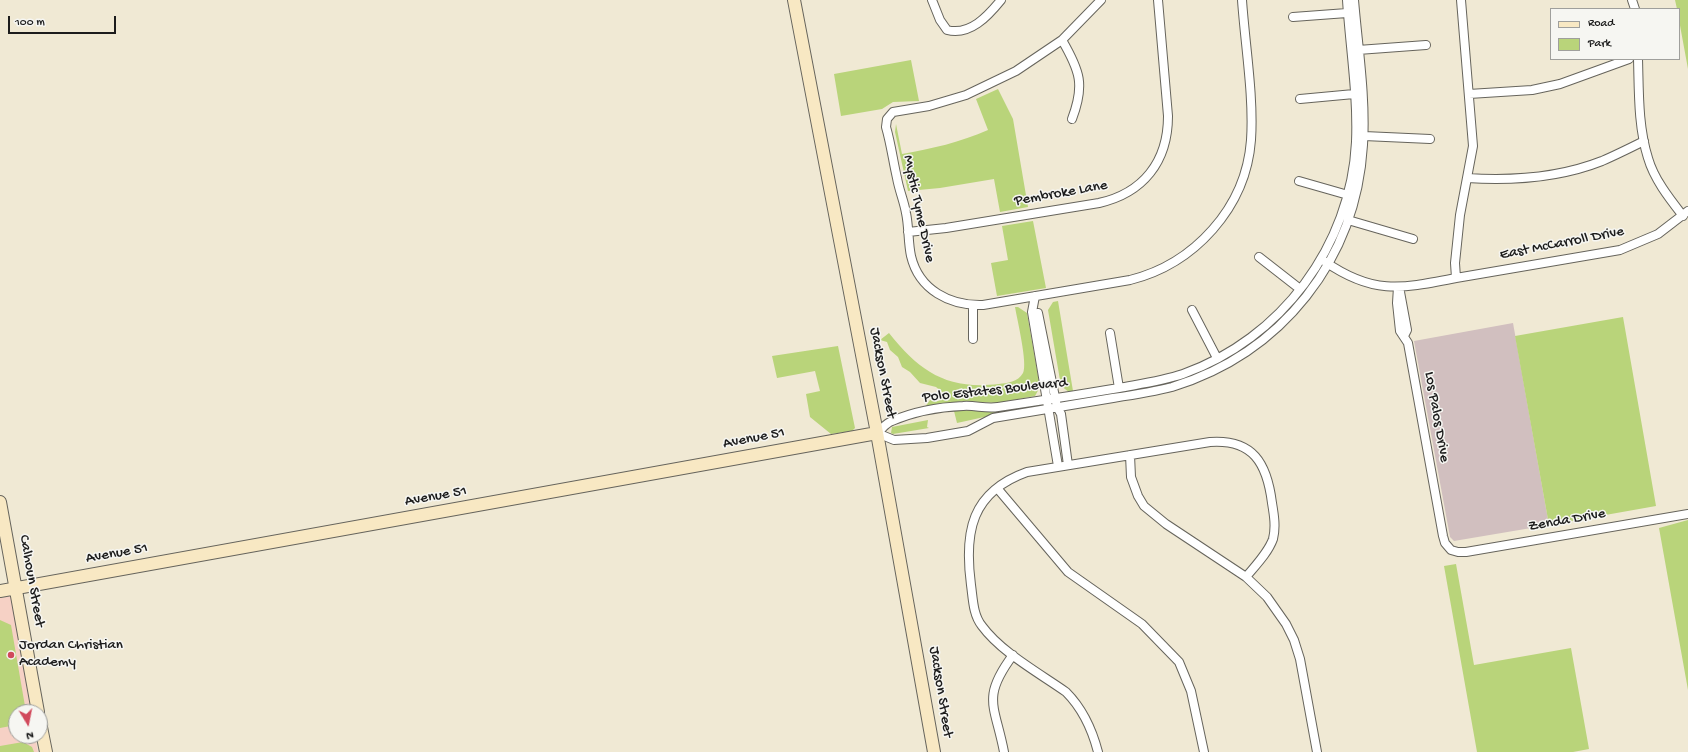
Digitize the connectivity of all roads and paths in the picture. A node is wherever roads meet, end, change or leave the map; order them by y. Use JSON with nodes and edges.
{"nodes":[{"id":1,"x":794,"y":0,"type":"edge"},
{"id":2,"x":932,"y":0,"type":"edge"},
{"id":3,"x":1001,"y":0,"type":"edge"},
{"id":4,"x":1101,"y":0,"type":"edge"},
{"id":5,"x":1158,"y":0,"type":"edge"},
{"id":6,"x":1242,"y":0,"type":"edge"},
{"id":7,"x":1346,"y":0,"type":"edge"},
{"id":8,"x":1354,"y":0,"type":"edge"},
{"id":9,"x":1462,"y":0,"type":"edge"},
{"id":10,"x":1347,"y":13,"type":"junction"},
{"id":11,"x":1293,"y":17,"type":"dead end"},
{"id":12,"x":1062,"y":40,"type":"junction"},
{"id":13,"x":1426,"y":45,"type":"dead end"},
{"id":14,"x":1358,"y":50,"type":"junction"},
{"id":15,"x":1626,"y":60,"type":"edge"},
{"id":16,"x":1638,"y":60,"type":"edge"},
{"id":17,"x":1354,"y":94,"type":"junction"},
{"id":18,"x":1469,"y":94,"type":"junction"},
{"id":19,"x":1300,"y":99,"type":"dead end"},
{"id":20,"x":1072,"y":119,"type":"dead end"},
{"id":21,"x":1364,"y":136,"type":"junction"},
{"id":22,"x":1430,"y":139,"type":"dead end"},
{"id":23,"x":1644,"y":142,"type":"junction"},
{"id":24,"x":1467,"y":178,"type":"junction"},
{"id":25,"x":1299,"y":181,"type":"dead end"},
{"id":26,"x":1348,"y":195,"type":"junction"},
{"id":27,"x":1685,"y":213,"type":"edge"},
{"id":28,"x":1348,"y":220,"type":"junction"},
{"id":29,"x":908,"y":232,"type":"junction"},
{"id":30,"x":1413,"y":239,"type":"dead end"},
{"id":31,"x":1259,"y":256,"type":"dead end"},
{"id":32,"x":1325,"y":262,"type":"junction"},
{"id":33,"x":1456,"y":278,"type":"junction"},
{"id":34,"x":1398,"y":287,"type":"junction"},
{"id":35,"x":1300,"y":289,"type":"junction"},
{"id":36,"x":1035,"y":296,"type":"junction"},
{"id":37,"x":973,"y":306,"type":"junction"},
{"id":38,"x":1192,"y":310,"type":"dead end"},
{"id":39,"x":1110,"y":333,"type":"dead end"},
{"id":40,"x":973,"y":339,"type":"dead end"},
{"id":41,"x":1217,"y":358,"type":"junction"},
{"id":42,"x":1119,"y":388,"type":"junction"},
{"id":43,"x":1051,"y":399,"type":"junction"},
{"id":44,"x":1053,"y":408,"type":"junction"},
{"id":45,"x":877,"y":433,"type":"junction"},
{"id":46,"x":1130,"y":455,"type":"junction"},
{"id":47,"x":1068,"y":465,"type":"junction"},
{"id":48,"x":1058,"y":466,"type":"junction"},
{"id":49,"x":997,"y":488,"type":"junction"},
{"id":50,"x":0,"y":502,"type":"edge"},
{"id":51,"x":1688,"y":514,"type":"edge"},
{"id":52,"x":1451,"y":550,"type":"joint"},
{"id":53,"x":1246,"y":577,"type":"junction"},
{"id":54,"x":16,"y":588,"type":"junction"},
{"id":55,"x":0,"y":591,"type":"edge"},
{"id":56,"x":1013,"y":655,"type":"junction"},
{"id":57,"x":37,"y":704,"type":"edge"},
{"id":58,"x":934,"y":752,"type":"edge"},
{"id":59,"x":1004,"y":752,"type":"edge"},
{"id":60,"x":1098,"y":752,"type":"edge"},
{"id":61,"x":1204,"y":752,"type":"edge"},
{"id":62,"x":1317,"y":752,"type":"edge"}],
"edges":[{"from":1,"to":45,"type":"street","name":"Jackson Street"},
{"from":2,"to":3,"type":"street"},
{"from":4,"to":12,"type":"street"},
{"from":5,"to":29,"type":"street","name":"Pembroke Lane"},
{"from":6,"to":36,"type":"street","name":"Mystic Tyme Drive"},
{"from":7,"to":10,"type":"street","name":"Polo Estates Boulevard"},
{"from":8,"to":14,"type":"street","name":"Polo Estates Boulevard"},
{"from":9,"to":18,"type":"street"},
{"from":10,"to":11,"type":"street"},
{"from":10,"to":17,"type":"street","name":"Polo Estates Boulevard"},
{"from":12,"to":20,"type":"street"},
{"from":12,"to":29,"type":"street","name":"Mystic Tyme Drive"},
{"from":13,"to":14,"type":"street"},
{"from":14,"to":21,"type":"street","name":"Polo Estates Boulevard"},
{"from":15,"to":18,"type":"street"},
{"from":16,"to":23,"type":"street"},
{"from":17,"to":19,"type":"street"},
{"from":17,"to":26,"type":"street","name":"Polo Estates Boulevard"},
{"from":18,"to":24,"type":"street"},
{"from":21,"to":22,"type":"street"},
{"from":21,"to":28,"type":"street","name":"Polo Estates Boulevard"},
{"from":23,"to":24,"type":"street"},
{"from":23,"to":27,"type":"street"},
{"from":24,"to":33,"type":"street"},
{"from":25,"to":26,"type":"street"},
{"from":26,"to":32,"type":"street","name":"Polo Estates Boulevard"},
{"from":27,"to":33,"type":"street","name":"East McCarroll Drive"},
{"from":28,"to":30,"type":"street"},
{"from":28,"to":32,"type":"street","name":"Polo Estates Boulevard"},
{"from":29,"to":37,"type":"street","name":"Mystic Tyme Drive"},
{"from":31,"to":35,"type":"street"},
{"from":32,"to":34,"type":"street"},
{"from":32,"to":35,"type":"street","name":"Polo Estates Boulevard"},
{"from":32,"to":44,"type":"street","name":"Polo Estates Boulevard"},
{"from":33,"to":34,"type":"street","name":"East McCarroll Drive"},
{"from":34,"to":52,"type":"street","name":"Los Palos Drive"},
{"from":35,"to":41,"type":"street","name":"Polo Estates Boulevard"},
{"from":36,"to":37,"type":"street","name":"Mystic Tyme Drive"},
{"from":36,"to":43,"type":"street"},
{"from":37,"to":40,"type":"street"},
{"from":38,"to":41,"type":"street"},
{"from":39,"to":42,"type":"street"},
{"from":41,"to":42,"type":"street","name":"Polo Estates Boulevard"},
{"from":42,"to":43,"type":"street","name":"Polo Estates Boulevard"},
{"from":43,"to":44,"type":"street"},
{"from":43,"to":45,"type":"street","name":"Polo Estates Boulevard"},
{"from":44,"to":45,"type":"street","name":"Polo Estates Boulevard"},
{"from":44,"to":47,"type":"street"},
{"from":44,"to":48,"type":"street"},
{"from":45,"to":54,"type":"street","name":"Avenue 51"},
{"from":45,"to":58,"type":"street","name":"Jackson Street"},
{"from":46,"to":47,"type":"street"},
{"from":46,"to":53,"type":"street"},
{"from":46,"to":53,"type":"street"},
{"from":47,"to":48,"type":"street"},
{"from":48,"to":49,"type":"street"},
{"from":49,"to":56,"type":"street"},
{"from":49,"to":61,"type":"street"},
{"from":50,"to":54,"type":"street","name":"Calhoun Street"},
{"from":51,"to":52,"type":"street","name":"Zenda Drive"},
{"from":53,"to":62,"type":"street"},
{"from":54,"to":55,"type":"street","name":"Avenue 51"},
{"from":54,"to":57,"type":"street","name":"Calhoun Street"},
{"from":56,"to":59,"type":"street"},
{"from":56,"to":60,"type":"street"}]}
